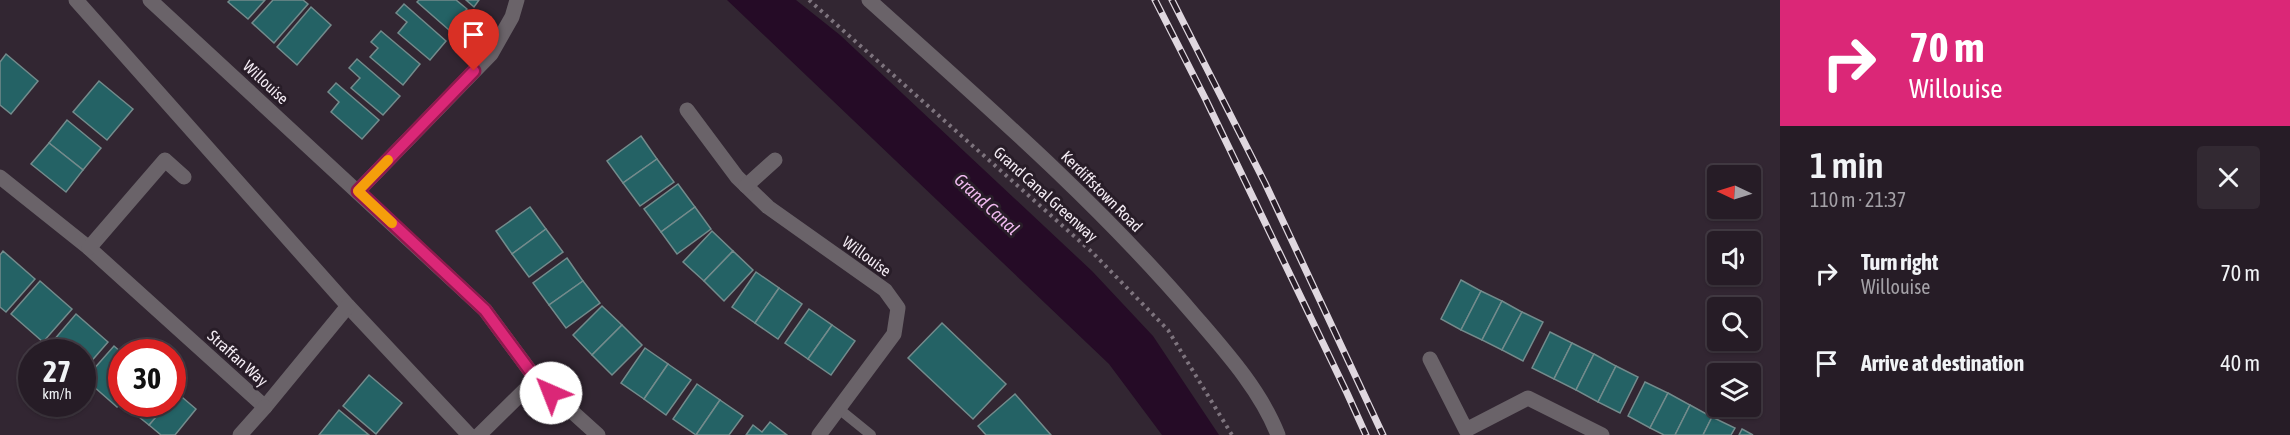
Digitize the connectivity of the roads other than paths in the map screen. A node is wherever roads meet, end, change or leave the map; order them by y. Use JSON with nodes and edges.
{"nodes":[{"id":1,"x":76,"y":0,"type":"edge"},
{"id":2,"x":150,"y":0,"type":"edge"},
{"id":3,"x":517,"y":0,"type":"edge"},
{"id":4,"x":869,"y":0,"type":"edge"},
{"id":5,"x":687,"y":110,"type":"dead end"},
{"id":6,"x":775,"y":160,"type":"dead end"},
{"id":7,"x":0,"y":177,"type":"edge"},
{"id":8,"x":184,"y":177,"type":"dead end"},
{"id":9,"x":746,"y":186,"type":"junction"},
{"id":10,"x":358,"y":191,"type":"junction"},
{"id":11,"x":89,"y":248,"type":"junction"},
{"id":12,"x":348,"y":306,"type":"junction"},
{"id":13,"x":1430,"y":359,"type":"dead end"},
{"id":14,"x":536,"y":379,"type":"junction"},
{"id":15,"x":265,"y":407,"type":"junction"},
{"id":16,"x":839,"y":409,"type":"junction"},
{"id":17,"x":1467,"y":433,"type":"edge"},
{"id":18,"x":240,"y":435,"type":"edge"},
{"id":19,"x":469,"y":435,"type":"edge"},
{"id":20,"x":479,"y":435,"type":"edge"},
{"id":21,"x":598,"y":435,"type":"edge"},
{"id":22,"x":819,"y":435,"type":"edge"},
{"id":23,"x":871,"y":435,"type":"edge"},
{"id":24,"x":1278,"y":435,"type":"edge"},
{"id":25,"x":1602,"y":435,"type":"edge"}],
"edges":[{"from":1,"to":12,"type":"street"},
{"from":2,"to":10,"type":"street","name":"Willouise"},
{"from":3,"to":10,"type":"street"},
{"from":4,"to":24,"type":"street","name":"Kerdiffstown Road"},
{"from":5,"to":9,"type":"street","name":"Willouise"},
{"from":6,"to":9,"type":"street"},
{"from":7,"to":11,"type":"street","name":"Straffan Way"},
{"from":8,"to":11,"type":"street"},
{"from":9,"to":16,"type":"street","name":"Willouise"},
{"from":10,"to":14,"type":"street","name":"Willouise"},
{"from":11,"to":15,"type":"street","name":"Straffan Way"},
{"from":12,"to":15,"type":"street","name":"Straffan Way"},
{"from":12,"to":19,"type":"street"},
{"from":13,"to":17,"type":"street"},
{"from":14,"to":20,"type":"street"},
{"from":14,"to":21,"type":"street","name":"Willouise"},
{"from":15,"to":18,"type":"street"},
{"from":16,"to":22,"type":"street","name":"Willouise"},
{"from":16,"to":23,"type":"lane"},
{"from":17,"to":25,"type":"street"}]}
